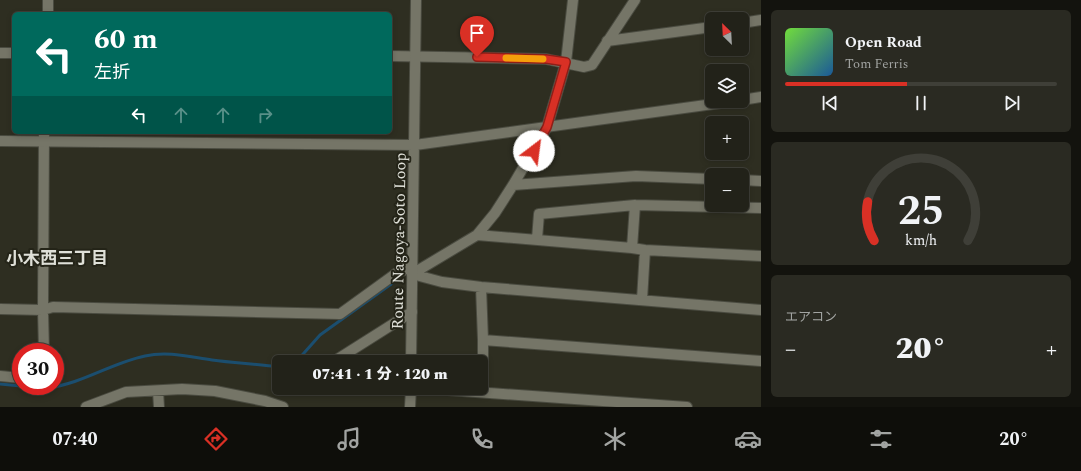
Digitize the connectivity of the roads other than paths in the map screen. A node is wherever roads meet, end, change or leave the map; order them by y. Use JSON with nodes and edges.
{"nodes":[{"id":1,"x":48,"y":0,"type":"edge"},
{"id":2,"x":416,"y":0,"type":"edge"},
{"id":3,"x":573,"y":0,"type":"edge"},
{"id":4,"x":635,"y":0,"type":"edge"},
{"id":5,"x":48,"y":12,"type":"edge"},
{"id":6,"x":761,"y":20,"type":"edge"},
{"id":7,"x":749,"y":22,"type":"edge"},
{"id":8,"x":705,"y":28,"type":"edge"},
{"id":9,"x":607,"y":41,"type":"junction"},
{"id":10,"x":0,"y":52,"type":"edge"},
{"id":11,"x":12,"y":53,"type":"edge"},
{"id":12,"x":392,"y":56,"type":"edge"},
{"id":13,"x":415,"y":57,"type":"junction"},
{"id":14,"x":566,"y":62,"type":"junction"},
{"id":15,"x":761,"y":97,"type":"edge"},
{"id":16,"x":749,"y":99,"type":"edge"},
{"id":17,"x":705,"y":105,"type":"edge"},
{"id":18,"x":547,"y":127,"type":"junction"},
{"id":19,"x":44,"y":137,"type":"edge"},
{"id":20,"x":0,"y":141,"type":"edge"},
{"id":21,"x":415,"y":145,"type":"junction"},
{"id":22,"x":705,"y":179,"type":"edge"},
{"id":23,"x":749,"y":180,"type":"edge"},
{"id":24,"x":761,"y":181,"type":"edge"},
{"id":25,"x":514,"y":185,"type":"junction"},
{"id":26,"x":635,"y":205,"type":"junction"},
{"id":27,"x":761,"y":208,"type":"edge"},
{"id":28,"x":477,"y":234,"type":"junction"},
{"id":29,"x":537,"y":239,"type":"junction"},
{"id":30,"x":632,"y":248,"type":"junction"},
{"id":31,"x":645,"y":250,"type":"junction"},
{"id":32,"x":761,"y":256,"type":"edge"},
{"id":33,"x":412,"y":271,"type":"junction"},
{"id":34,"x":481,"y":287,"type":"junction"},
{"id":35,"x":642,"y":300,"type":"junction"},
{"id":36,"x":0,"y":309,"type":"edge"},
{"id":37,"x":43,"y":310,"type":"junction"},
{"id":38,"x":761,"y":310,"type":"edge"},
{"id":39,"x":412,"y":312,"type":"junction"},
{"id":40,"x":483,"y":340,"type":"junction"},
{"id":41,"x":44,"y":343,"type":"edge"},
{"id":42,"x":344,"y":355,"type":"edge"},
{"id":43,"x":411,"y":355,"type":"edge"},
{"id":44,"x":483,"y":355,"type":"edge"},
{"id":45,"x":761,"y":361,"type":"edge"},
{"id":46,"x":0,"y":376,"type":"edge"},
{"id":47,"x":12,"y":377,"type":"edge"},
{"id":48,"x":158,"y":391,"type":"junction"},
{"id":49,"x":488,"y":392,"type":"edge"},
{"id":50,"x":411,"y":395,"type":"edge"},
{"id":51,"x":265,"y":404,"type":"edge"},
{"id":52,"x":86,"y":407,"type":"edge"},
{"id":53,"x":159,"y":407,"type":"edge"},
{"id":54,"x":284,"y":407,"type":"edge"},
{"id":55,"x":410,"y":407,"type":"edge"},
{"id":56,"x":687,"y":407,"type":"edge"}],
"edges":[{"from":1,"to":5,"type":"street"},
{"from":2,"to":13,"type":"street","name":"Route Nagoya-Soto Loop"},
{"from":3,"to":14,"type":"street"},
{"from":4,"to":9,"type":"street"},
{"from":6,"to":7,"type":"street"},
{"from":8,"to":9,"type":"street"},
{"from":9,"to":14,"type":"street"},
{"from":10,"to":11,"type":"street"},
{"from":12,"to":13,"type":"street"},
{"from":13,"to":14,"type":"street"},
{"from":13,"to":21,"type":"street","name":"Route Nagoya-Soto Loop"},
{"from":14,"to":18,"type":"street"},
{"from":15,"to":16,"type":"street"},
{"from":17,"to":18,"type":"street"},
{"from":18,"to":21,"type":"street"},
{"from":18,"to":25,"type":"street"},
{"from":19,"to":20,"type":"street"},
{"from":19,"to":21,"type":"street"},
{"from":19,"to":37,"type":"street"},
{"from":21,"to":33,"type":"street","name":"Route Nagoya-Soto Loop"},
{"from":22,"to":25,"type":"street"},
{"from":23,"to":24,"type":"street"},
{"from":25,"to":28,"type":"street"},
{"from":26,"to":27,"type":"street"},
{"from":26,"to":29,"type":"street"},
{"from":26,"to":30,"type":"street"},
{"from":28,"to":29,"type":"street"},
{"from":28,"to":33,"type":"street"},
{"from":29,"to":30,"type":"street"},
{"from":30,"to":31,"type":"street"},
{"from":31,"to":32,"type":"street"},
{"from":31,"to":35,"type":"street"},
{"from":33,"to":34,"type":"street"},
{"from":33,"to":37,"type":"street"},
{"from":33,"to":39,"type":"street","name":"Route Nagoya-Soto Loop"},
{"from":34,"to":35,"type":"street"},
{"from":34,"to":40,"type":"street"},
{"from":35,"to":38,"type":"street"},
{"from":36,"to":37,"type":"street"},
{"from":37,"to":41,"type":"street"},
{"from":39,"to":42,"type":"street"},
{"from":39,"to":43,"type":"street","name":"Route Nagoya-Soto Loop"},
{"from":40,"to":44,"type":"street"},
{"from":40,"to":45,"type":"street"},
{"from":46,"to":47,"type":"street"},
{"from":48,"to":51,"type":"street"},
{"from":48,"to":52,"type":"street"},
{"from":48,"to":53,"type":"street"},
{"from":49,"to":56,"type":"street"},
{"from":50,"to":55,"type":"street"},
{"from":51,"to":54,"type":"street"}]}
